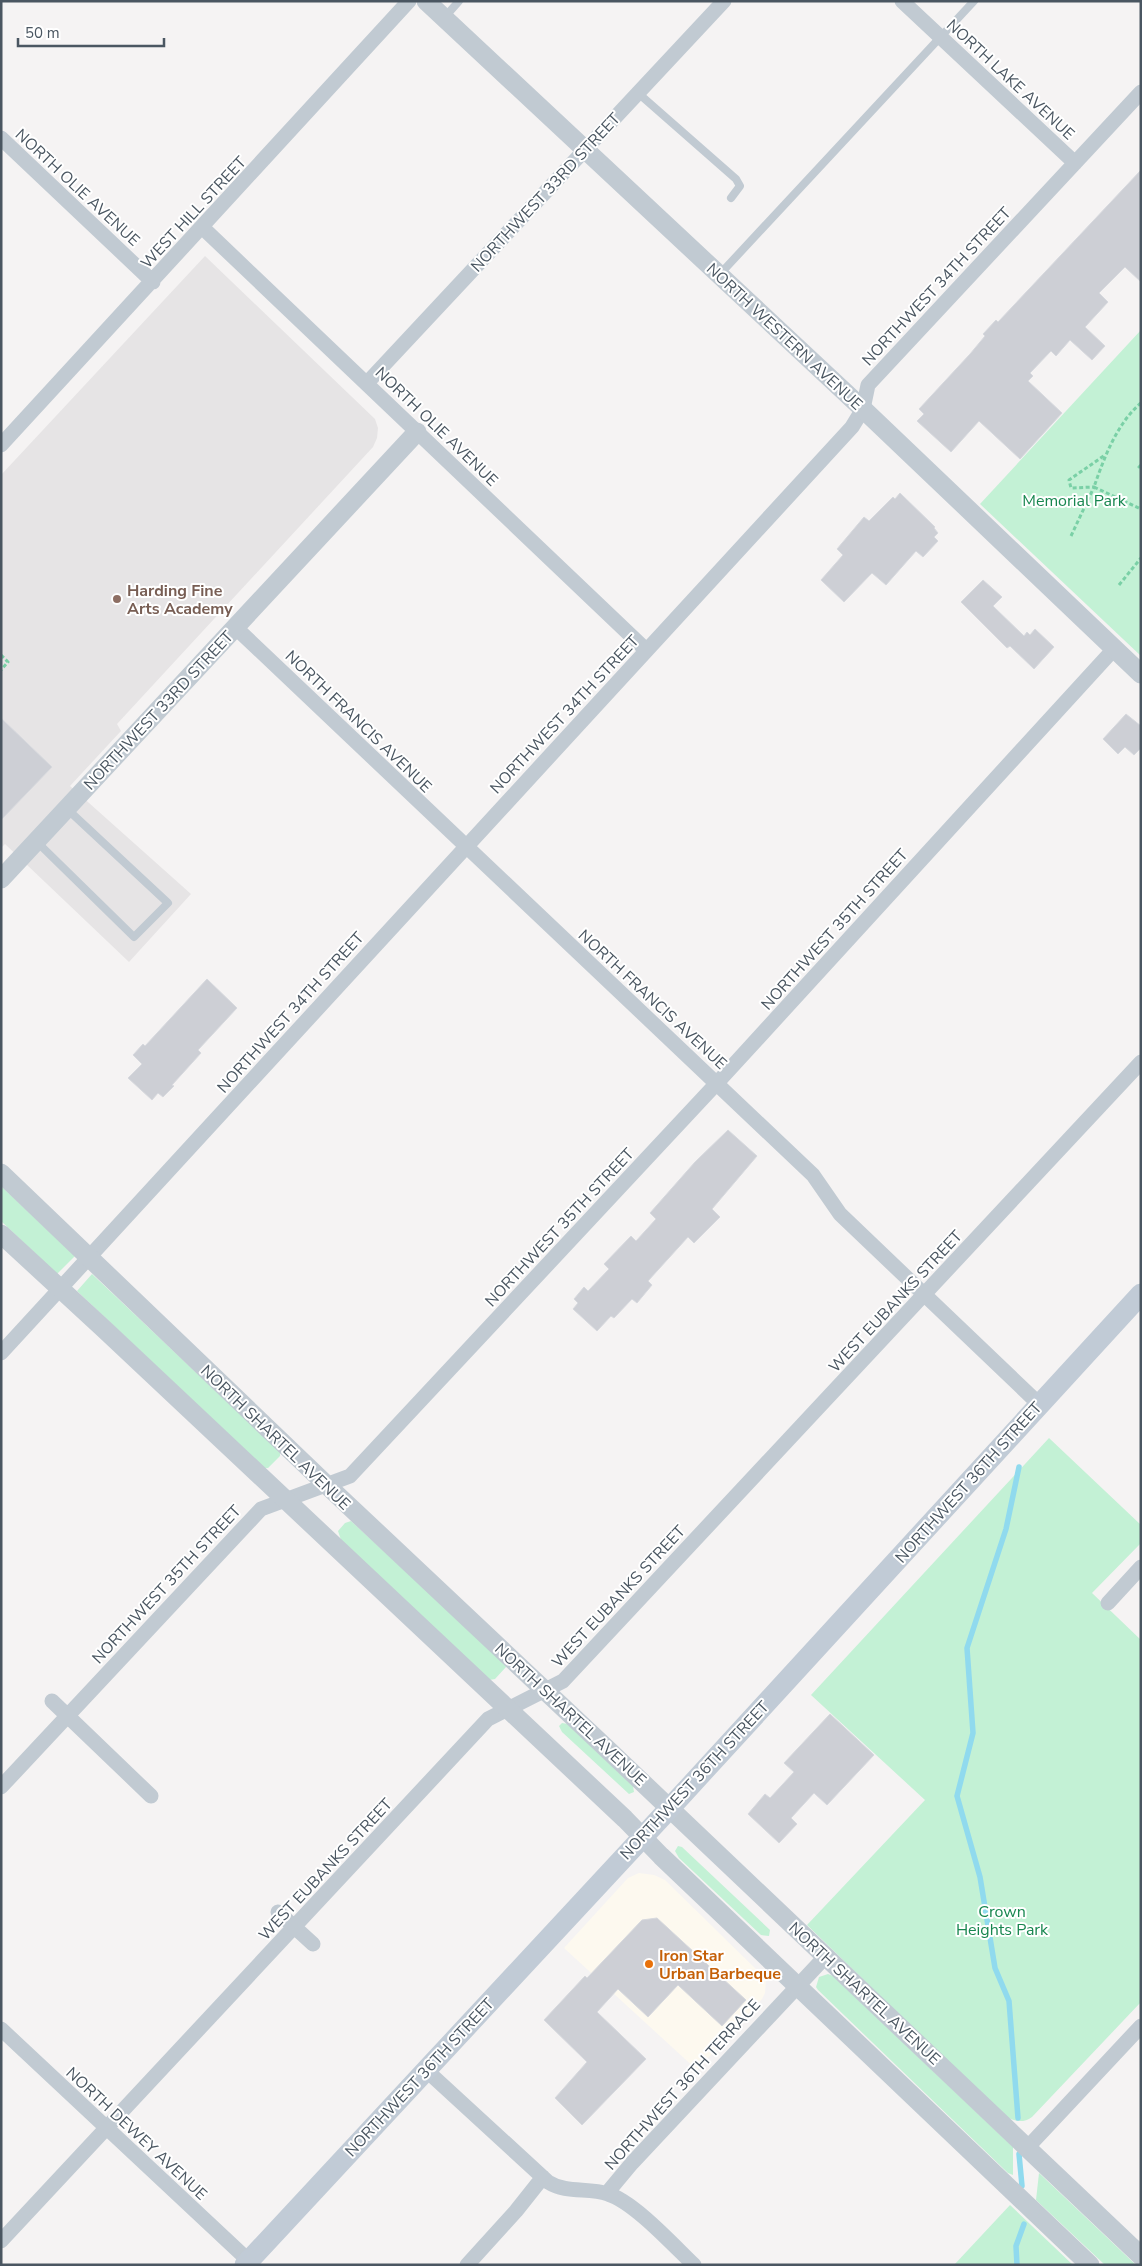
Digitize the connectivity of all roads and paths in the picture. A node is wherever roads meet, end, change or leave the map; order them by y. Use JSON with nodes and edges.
{"nodes":[{"id":1,"x":409,"y":1,"type":"edge"},
{"id":2,"x":426,"y":1,"type":"edge"},
{"id":3,"x":459,"y":1,"type":"edge"},
{"id":4,"x":724,"y":1,"type":"edge"},
{"id":5,"x":902,"y":1,"type":"edge"},
{"id":6,"x":974,"y":1,"type":"edge"},
{"id":7,"x":444,"y":18,"type":"junction"},
{"id":8,"x":940,"y":37,"type":"junction"},
{"id":9,"x":1141,"y":92,"type":"edge"},
{"id":10,"x":638,"y":93,"type":"junction"},
{"id":11,"x":1,"y":138,"type":"edge"},
{"id":12,"x":585,"y":150,"type":"junction"},
{"id":13,"x":1075,"y":163,"type":"junction"},
{"id":14,"x":731,"y":198,"type":"dead end"},
{"id":15,"x":203,"y":228,"type":"junction"},
{"id":16,"x":719,"y":275,"type":"junction"},
{"id":17,"x":153,"y":282,"type":"junction"},
{"id":18,"x":367,"y":383,"type":"junction"},
{"id":19,"x":1141,"y":403,"type":"edge"},
{"id":20,"x":863,"y":409,"type":"junction"},
{"id":21,"x":417,"y":432,"type":"junction"},
{"id":22,"x":1,"y":445,"type":"edge"},
{"id":23,"x":1106,"y":455,"type":"junction"},
{"id":24,"x":1094,"y":487,"type":"junction"},
{"id":25,"x":1141,"y":509,"type":"edge"},
{"id":26,"x":1071,"y":536,"type":"dead end"},
{"id":27,"x":1141,"y":558,"type":"edge"},
{"id":28,"x":1119,"y":584,"type":"dead end"},
{"id":29,"x":235,"y":627,"type":"junction"},
{"id":30,"x":1114,"y":649,"type":"junction"},
{"id":31,"x":646,"y":650,"type":"junction"},
{"id":32,"x":1,"y":655,"type":"edge"},
{"id":33,"x":1,"y":670,"type":"edge"},
{"id":34,"x":1141,"y":674,"type":"edge"},
{"id":35,"x":66,"y":808,"type":"junction"},
{"id":36,"x":36,"y":841,"type":"junction"},
{"id":37,"x":466,"y":847,"type":"junction"},
{"id":38,"x":1,"y":878,"type":"edge"},
{"id":39,"x":1141,"y":1062,"type":"edge"},
{"id":40,"x":718,"y":1083,"type":"junction"},
{"id":41,"x":1,"y":1173,"type":"edge"},
{"id":42,"x":1,"y":1234,"type":"edge"},
{"id":43,"x":89,"y":1258,"type":"junction"},
{"id":44,"x":60,"y":1289,"type":"junction"},
{"id":45,"x":925,"y":1294,"type":"junction"},
{"id":46,"x":1141,"y":1294,"type":"edge"},
{"id":47,"x":1,"y":1353,"type":"edge"},
{"id":48,"x":1039,"y":1404,"type":"junction"},
{"id":49,"x":327,"y":1485,"type":"junction"},
{"id":50,"x":286,"y":1500,"type":"junction"},
{"id":51,"x":1141,"y":1567,"type":"edge"},
{"id":52,"x":1108,"y":1602,"type":"dead end"},
{"id":53,"x":546,"y":1691,"type":"junction"},
{"id":54,"x":52,"y":1701,"type":"dead end"},
{"id":55,"x":507,"y":1709,"type":"junction"},
{"id":56,"x":68,"y":1716,"type":"junction"},
{"id":57,"x":1,"y":1787,"type":"edge"},
{"id":58,"x":151,"y":1796,"type":"dead end"},
{"id":59,"x":669,"y":1808,"type":"junction"},
{"id":60,"x":642,"y":1837,"type":"junction"},
{"id":61,"x":278,"y":1912,"type":"dead end"},
{"id":62,"x":295,"y":1927,"type":"junction"},
{"id":63,"x":314,"y":1944,"type":"dead end"},
{"id":64,"x":826,"y":1956,"type":"junction"},
{"id":65,"x":797,"y":1985,"type":"junction"},
{"id":66,"x":1141,"y":2026,"type":"edge"},
{"id":67,"x":1,"y":2029,"type":"edge"},
{"id":68,"x":426,"y":2070,"type":"junction"},
{"id":69,"x":106,"y":2129,"type":"junction"},
{"id":70,"x":1033,"y":2142,"type":"junction"},
{"id":71,"x":543,"y":2177,"type":"junction"},
{"id":72,"x":607,"y":2193,"type":"junction"},
{"id":73,"x":1,"y":2241,"type":"edge"},
{"id":74,"x":1141,"y":2256,"type":"edge"},
{"id":75,"x":247,"y":2263,"type":"edge"},
{"id":76,"x":466,"y":2265,"type":"edge"},
{"id":77,"x":694,"y":2265,"type":"edge"},
{"id":78,"x":1090,"y":2265,"type":"edge"}],
"edges":[{"from":1,"to":15,"type":"street","name":"WEST HILL STREET"},
{"from":2,"to":7,"type":"street","name":"NORTH WESTERN AVENUE"},
{"from":3,"to":7,"type":"lane"},
{"from":4,"to":10,"type":"street","name":"NORTHWEST 33RD STREET"},
{"from":5,"to":8,"type":"street","name":"NORTH LAKE AVENUE"},
{"from":6,"to":8,"type":"lane"},
{"from":7,"to":12,"type":"street","name":"NORTH WESTERN AVENUE"},
{"from":8,"to":13,"type":"street","name":"NORTH LAKE AVENUE"},
{"from":8,"to":16,"type":"lane"},
{"from":9,"to":13,"type":"street","name":"NORTHWEST 34TH STREET"},
{"from":10,"to":12,"type":"street","name":"NORTHWEST 33RD STREET"},
{"from":10,"to":14,"type":"lane"},
{"from":11,"to":17,"type":"street","name":"NORTH OLIE AVENUE"},
{"from":12,"to":16,"type":"street","name":"NORTH WESTERN AVENUE"},
{"from":12,"to":18,"type":"street","name":"NORTHWEST 33RD STREET"},
{"from":13,"to":20,"type":"street","name":"NORTHWEST 34TH STREET"},
{"from":15,"to":17,"type":"street","name":"WEST HILL STREET"},
{"from":15,"to":18,"type":"street","name":"NORTH OLIE AVENUE"},
{"from":16,"to":20,"type":"street","name":"NORTH WESTERN AVENUE"},
{"from":17,"to":22,"type":"street","name":"WEST HILL STREET"},
{"from":18,"to":21,"type":"street","name":"NORTH OLIE AVENUE"},
{"from":19,"to":23,"type":"path"},
{"from":20,"to":30,"type":"street","name":"NORTH WESTERN AVENUE"},
{"from":20,"to":31,"type":"street","name":"NORTHWEST 34TH STREET"},
{"from":21,"to":29,"type":"street","name":"NORTHWEST 33RD STREET"},
{"from":21,"to":31,"type":"street","name":"NORTH OLIE AVENUE"},
{"from":23,"to":24,"type":"path"},
{"from":23,"to":24,"type":"path"},
{"from":24,"to":25,"type":"path"},
{"from":24,"to":26,"type":"path"},
{"from":27,"to":28,"type":"path"},
{"from":29,"to":35,"type":"street","name":"NORTHWEST 33RD STREET"},
{"from":29,"to":37,"type":"street","name":"NORTH FRANCIS AVENUE"},
{"from":30,"to":34,"type":"street","name":"NORTH WESTERN AVENUE"},
{"from":30,"to":40,"type":"street","name":"NORTHWEST 35TH STREET"},
{"from":31,"to":37,"type":"street","name":"NORTHWEST 34TH STREET"},
{"from":32,"to":33,"type":"path"},
{"from":35,"to":36,"type":"street","name":"NORTHWEST 33RD STREET"},
{"from":35,"to":36,"type":"lane"},
{"from":36,"to":38,"type":"street","name":"NORTHWEST 33RD STREET"},
{"from":37,"to":40,"type":"street","name":"NORTH FRANCIS AVENUE"},
{"from":37,"to":43,"type":"street","name":"NORTHWEST 34TH STREET"},
{"from":39,"to":45,"type":"street","name":"WEST EUBANKS STREET"},
{"from":40,"to":45,"type":"street","name":"NORTH FRANCIS AVENUE"},
{"from":40,"to":49,"type":"street","name":"NORTHWEST 35TH STREET"},
{"from":41,"to":43,"type":"street","name":"NORTH SHARTEL AVENUE"},
{"from":42,"to":44,"type":"street"},
{"from":43,"to":44,"type":"street","name":"NORTHWEST 34TH STREET"},
{"from":43,"to":49,"type":"street","name":"NORTH SHARTEL AVENUE"},
{"from":44,"to":47,"type":"street","name":"NORTHWEST 34TH STREET"},
{"from":44,"to":50,"type":"street"},
{"from":45,"to":48,"type":"street","name":"NORTH FRANCIS AVENUE"},
{"from":45,"to":53,"type":"street","name":"WEST EUBANKS STREET"},
{"from":46,"to":48,"type":"main road","name":"NORTHWEST 36TH STREET"},
{"from":48,"to":59,"type":"main road","name":"NORTHWEST 36TH STREET"},
{"from":49,"to":50,"type":"street","name":"NORTHWEST 35TH STREET"},
{"from":49,"to":53,"type":"street","name":"NORTH SHARTEL AVENUE"},
{"from":50,"to":55,"type":"street"},
{"from":50,"to":56,"type":"street","name":"NORTHWEST 35TH STREET"},
{"from":51,"to":52,"type":"street"},
{"from":53,"to":55,"type":"street","name":"WEST EUBANKS STREET"},
{"from":53,"to":59,"type":"street","name":"NORTH SHARTEL AVENUE"},
{"from":54,"to":56,"type":"street"},
{"from":55,"to":60,"type":"street"},
{"from":55,"to":62,"type":"street","name":"WEST EUBANKS STREET"},
{"from":56,"to":57,"type":"street","name":"NORTHWEST 35TH STREET"},
{"from":56,"to":58,"type":"street"},
{"from":59,"to":60,"type":"main road","name":"NORTHWEST 36TH STREET"},
{"from":59,"to":64,"type":"street","name":"NORTH SHARTEL AVENUE"},
{"from":60,"to":65,"type":"street"},
{"from":60,"to":68,"type":"main road","name":"NORTHWEST 36TH STREET"},
{"from":61,"to":62,"type":"street"},
{"from":62,"to":63,"type":"street"},
{"from":62,"to":69,"type":"street","name":"WEST EUBANKS STREET"},
{"from":64,"to":65,"type":"street","name":"NORTHWEST 36TH TERRACE"},
{"from":64,"to":70,"type":"street","name":"NORTH SHARTEL AVENUE"},
{"from":65,"to":72,"type":"street","name":"NORTHWEST 36TH TERRACE"},
{"from":65,"to":78,"type":"street"},
{"from":66,"to":70,"type":"street"},
{"from":67,"to":69,"type":"street","name":"NORTH DEWEY AVENUE"},
{"from":68,"to":71,"type":"street"},
{"from":68,"to":75,"type":"main road","name":"NORTHWEST 36TH STREET"},
{"from":69,"to":73,"type":"street","name":"WEST EUBANKS STREET"},
{"from":69,"to":75,"type":"street","name":"NORTH DEWEY AVENUE"},
{"from":70,"to":74,"type":"street","name":"NORTH SHARTEL AVENUE"},
{"from":71,"to":72,"type":"street"},
{"from":71,"to":76,"type":"street"},
{"from":72,"to":77,"type":"street"}]}
